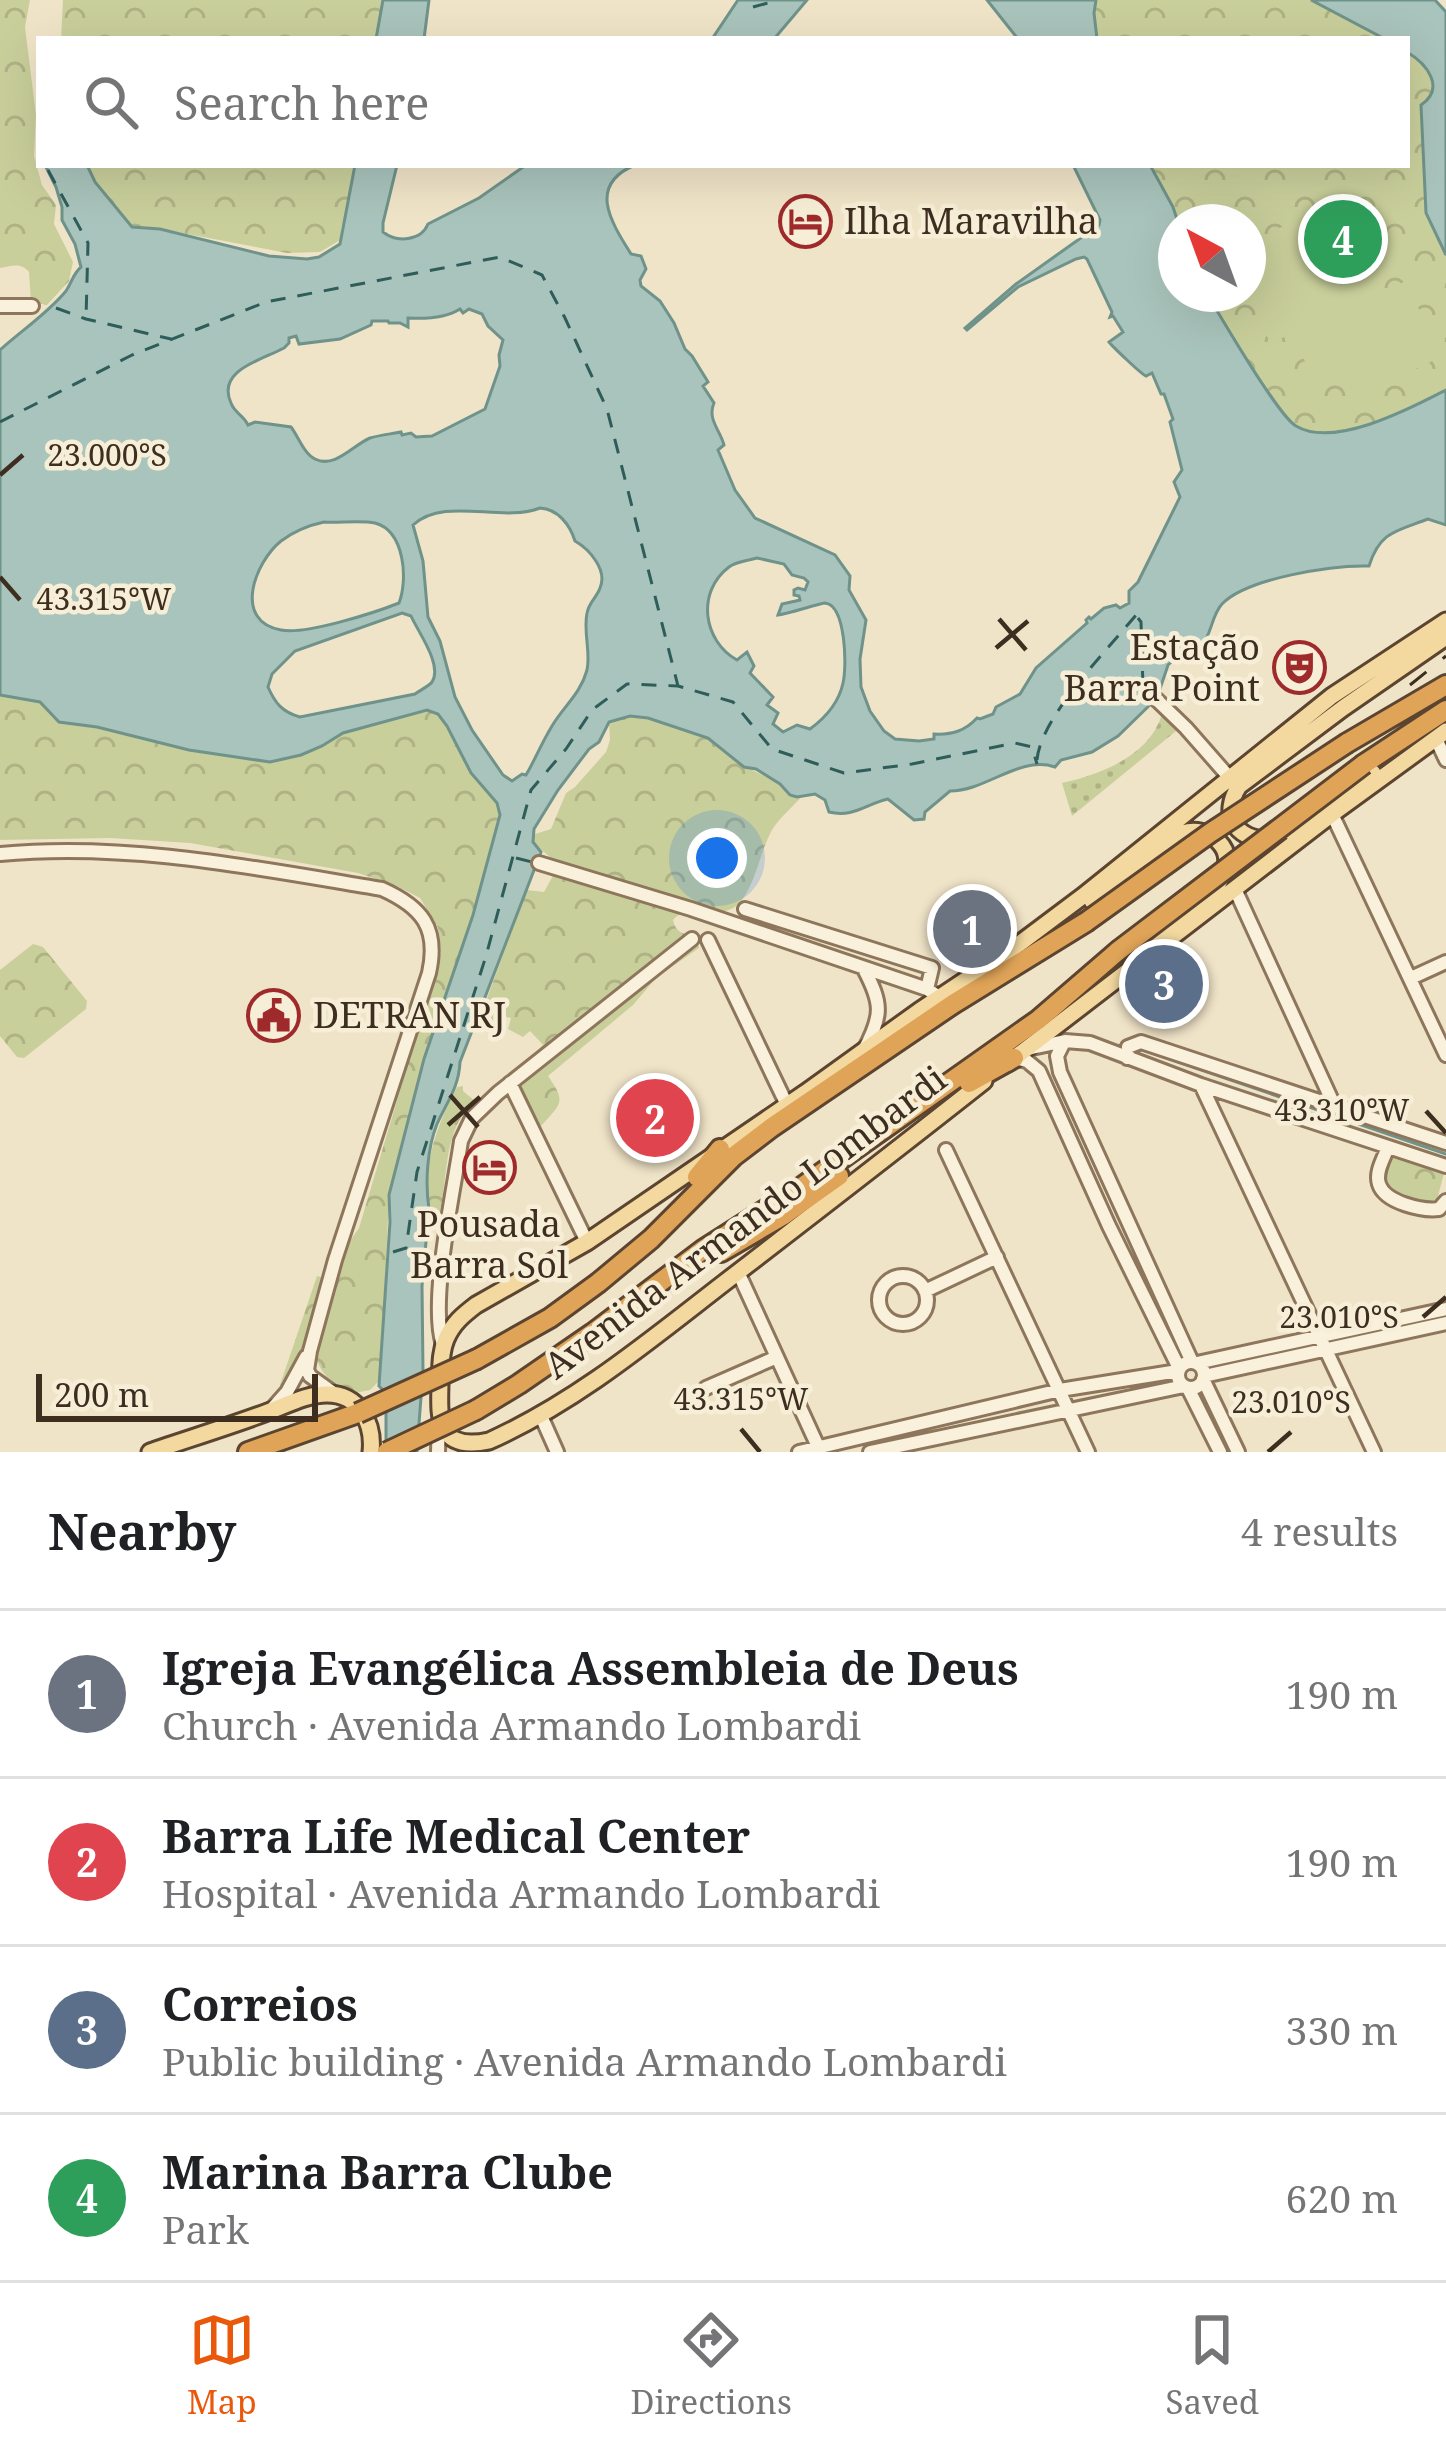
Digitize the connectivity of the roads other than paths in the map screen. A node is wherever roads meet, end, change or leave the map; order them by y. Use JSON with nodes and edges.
{"nodes":[{"id":1,"x":0,"y":306,"type":"edge"},
{"id":2,"x":32,"y":306,"type":"dead end"},
{"id":3,"x":1446,"y":621,"type":"edge"},
{"id":4,"x":1446,"y":637,"type":"edge"},
{"id":5,"x":1446,"y":685,"type":"edge"},
{"id":6,"x":1156,"y":699,"type":"dead end"},
{"id":7,"x":1446,"y":710,"type":"edge"},
{"id":8,"x":1443,"y":732,"type":"edge"},
{"id":9,"x":1446,"y":760,"type":"edge"},
{"id":10,"x":1229,"y":777,"type":"junction"},
{"id":11,"x":1332,"y":814,"type":"junction"},
{"id":12,"x":1,"y":853,"type":"edge"},
{"id":13,"x":539,"y":863,"type":"dead end"},
{"id":14,"x":1235,"y":889,"type":"junction"},
{"id":15,"x":691,"y":909,"type":"junction"},
{"id":16,"x":745,"y":909,"type":"dead end"},
{"id":17,"x":733,"y":924,"type":"junction"},
{"id":18,"x":692,"y":939,"type":"junction"},
{"id":19,"x":708,"y":940,"type":"junction"},
{"id":20,"x":1015,"y":947,"type":"junction"},
{"id":21,"x":1446,"y":962,"type":"edge"},
{"id":22,"x":863,"y":968,"type":"junction"},
{"id":23,"x":1411,"y":978,"type":"junction"},
{"id":24,"x":933,"y":993,"type":"junction"},
{"id":25,"x":1074,"y":1012,"type":"junction"},
{"id":26,"x":1065,"y":1041,"type":"junction"},
{"id":27,"x":864,"y":1049,"type":"junction"},
{"id":28,"x":1020,"y":1054,"type":"junction"},
{"id":29,"x":1446,"y":1054,"type":"edge"},
{"id":30,"x":1127,"y":1058,"type":"junction"},
{"id":31,"x":510,"y":1083,"type":"junction"},
{"id":32,"x":1201,"y":1085,"type":"junction"},
{"id":33,"x":832,"y":1086,"type":"junction"},
{"id":34,"x":787,"y":1105,"type":"junction"},
{"id":35,"x":1334,"y":1105,"type":"junction"},
{"id":36,"x":1446,"y":1143,"type":"edge"},
{"id":37,"x":1388,"y":1147,"type":"junction"},
{"id":38,"x":720,"y":1149,"type":"junction"},
{"id":39,"x":946,"y":1150,"type":"dead end"},
{"id":40,"x":1446,"y":1166,"type":"edge"},
{"id":41,"x":1446,"y":1201,"type":"edge"},
{"id":42,"x":587,"y":1242,"type":"junction"},
{"id":43,"x":997,"y":1257,"type":"junction"},
{"id":44,"x":623,"y":1262,"type":"junction"},
{"id":45,"x":738,"y":1272,"type":"junction"},
{"id":46,"x":653,"y":1288,"type":"junction"},
{"id":47,"x":440,"y":1290,"type":"junction"},
{"id":48,"x":926,"y":1291,"type":"junction"},
{"id":49,"x":471,"y":1308,"type":"junction"},
{"id":50,"x":1446,"y":1309,"type":"edge"},
{"id":51,"x":1446,"y":1324,"type":"edge"},
{"id":52,"x":1321,"y":1342,"type":"junction"},
{"id":53,"x":443,"y":1345,"type":"junction"},
{"id":54,"x":310,"y":1351,"type":"junction"},
{"id":55,"x":777,"y":1357,"type":"junction"},
{"id":56,"x":1192,"y":1370,"type":"junction"},
{"id":57,"x":1186,"y":1387,"type":"junction"},
{"id":58,"x":706,"y":1388,"type":"dead end"},
{"id":59,"x":1060,"y":1390,"type":"junction"},
{"id":60,"x":335,"y":1395,"type":"junction"},
{"id":61,"x":1068,"y":1409,"type":"junction"},
{"id":62,"x":270,"y":1412,"type":"junction"},
{"id":63,"x":541,"y":1416,"type":"junction"},
{"id":64,"x":451,"y":1449,"type":"edge"},
{"id":65,"x":820,"y":1450,"type":"edge"},
{"id":66,"x":150,"y":1452,"type":"edge"},
{"id":67,"x":248,"y":1452,"type":"edge"},
{"id":68,"x":371,"y":1452,"type":"edge"},
{"id":69,"x":387,"y":1452,"type":"edge"},
{"id":70,"x":557,"y":1452,"type":"edge"},
{"id":71,"x":799,"y":1452,"type":"edge"},
{"id":72,"x":870,"y":1452,"type":"edge"},
{"id":73,"x":1088,"y":1452,"type":"edge"},
{"id":74,"x":1220,"y":1452,"type":"edge"},
{"id":75,"x":1238,"y":1452,"type":"edge"},
{"id":76,"x":1375,"y":1452,"type":"edge"}],
"edges":[{"from":1,"to":2,"type":"street"},
{"from":3,"to":10,"type":"main road","name":"Avenida Armando Lombardi"},
{"from":4,"to":8,"type":"main road"},
{"from":5,"to":33,"type":"highway","name":"Avenida Armando Lombardi","bridge":true},
{"from":6,"to":10,"type":"street"},
{"from":7,"to":46,"type":"highway","name":"Avenida Armando Lombardi","bridge":true},
{"from":8,"to":9,"type":"street"},
{"from":8,"to":11,"type":"main road","name":"Avenida Armando Lombardi"},
{"from":10,"to":20,"type":"main road","name":"Avenida Armando Lombardi"},
{"from":11,"to":14,"type":"main road","name":"Avenida Armando Lombardi"},
{"from":11,"to":23,"type":"street"},
{"from":12,"to":54,"type":"street"},
{"from":13,"to":15,"type":"street"},
{"from":14,"to":25,"type":"main road","name":"Avenida Armando Lombardi"},
{"from":14,"to":35,"type":"street"},
{"from":15,"to":17,"type":"street"},
{"from":15,"to":18,"type":"street"},
{"from":16,"to":24,"type":"street"},
{"from":17,"to":19,"type":"street"},
{"from":17,"to":22,"type":"street"},
{"from":18,"to":19,"type":"street"},
{"from":18,"to":31,"type":"street"},
{"from":19,"to":34,"type":"street"},
{"from":20,"to":24,"type":"main road","name":"Avenida Armando Lombardi"},
{"from":20,"to":25,"type":"main road"},
{"from":21,"to":23,"type":"street"},
{"from":22,"to":24,"type":"street"},
{"from":22,"to":27,"type":"street"},
{"from":23,"to":29,"type":"street"},
{"from":24,"to":27,"type":"main road","name":"Avenida Armando Lombardi"},
{"from":25,"to":28,"type":"main road","name":"Avenida Armando Lombardi"},
{"from":26,"to":28,"type":"street"},
{"from":26,"to":30,"type":"street"},
{"from":26,"to":56,"type":"street"},
{"from":27,"to":33,"type":"highway"},
{"from":27,"to":34,"type":"main road","name":"Avenida Armando Lombardi"},
{"from":28,"to":45,"type":"main road","name":"Avenida Armando Lombardi"},
{"from":28,"to":46,"type":"highway"},
{"from":28,"to":56,"type":"street"},
{"from":30,"to":32,"type":"street"},
{"from":30,"to":35,"type":"street"},
{"from":31,"to":42,"type":"street"},
{"from":31,"to":47,"type":"street"},
{"from":32,"to":37,"type":"street"},
{"from":32,"to":52,"type":"street"},
{"from":33,"to":44,"type":"highway","name":"Avenida Armando Lombardi"},
{"from":34,"to":38,"type":"main road","name":"Avenida Armando Lombardi"},
{"from":35,"to":36,"type":"street"},
{"from":37,"to":40,"type":"street"},
{"from":37,"to":41,"type":"street"},
{"from":38,"to":42,"type":"main road","name":"Avenida Armando Lombardi"},
{"from":38,"to":44,"type":"highway"},
{"from":39,"to":43,"type":"street"},
{"from":42,"to":49,"type":"main road","name":"Avenida Armando Lombardi"},
{"from":43,"to":48,"type":"street"},
{"from":43,"to":59,"type":"street"},
{"from":44,"to":67,"type":"highway","name":"Avenida Armando Lombardi","bridge":true},
{"from":45,"to":55,"type":"street"},
{"from":45,"to":63,"type":"main road","name":"Avenida Armando Lombardi"},
{"from":46,"to":69,"type":"highway","name":"Avenida Armando Lombardi","bridge":true},
{"from":47,"to":49,"type":"street"},
{"from":47,"to":53,"type":"street"},
{"from":48,"to":48,"type":"street"},
{"from":49,"to":53,"type":"main road","name":"Avenida Armando Lombardi"},
{"from":50,"to":52,"type":"street"},
{"from":51,"to":52,"type":"street"},
{"from":52,"to":56,"type":"street"},
{"from":52,"to":76,"type":"street"},
{"from":53,"to":64,"type":"main road","name":"Avenida Armando Lombardi"},
{"from":54,"to":60,"type":"street"},
{"from":54,"to":62,"type":"street"},
{"from":55,"to":58,"type":"street"},
{"from":55,"to":65,"type":"street"},
{"from":56,"to":57,"type":"street"},
{"from":56,"to":57,"type":"street"},
{"from":56,"to":59,"type":"street"},
{"from":56,"to":75,"type":"street"},
{"from":57,"to":61,"type":"street"},
{"from":57,"to":74,"type":"street"},
{"from":59,"to":61,"type":"street"},
{"from":59,"to":65,"type":"street"},
{"from":60,"to":62,"type":"main road"},
{"from":60,"to":68,"type":"main road"},
{"from":61,"to":72,"type":"street"},
{"from":61,"to":73,"type":"street"},
{"from":62,"to":66,"type":"main road"},
{"from":63,"to":64,"type":"main road","name":"Avenida Armando Lombardi"},
{"from":63,"to":70,"type":"street"},
{"from":65,"to":71,"type":"street"}]}
